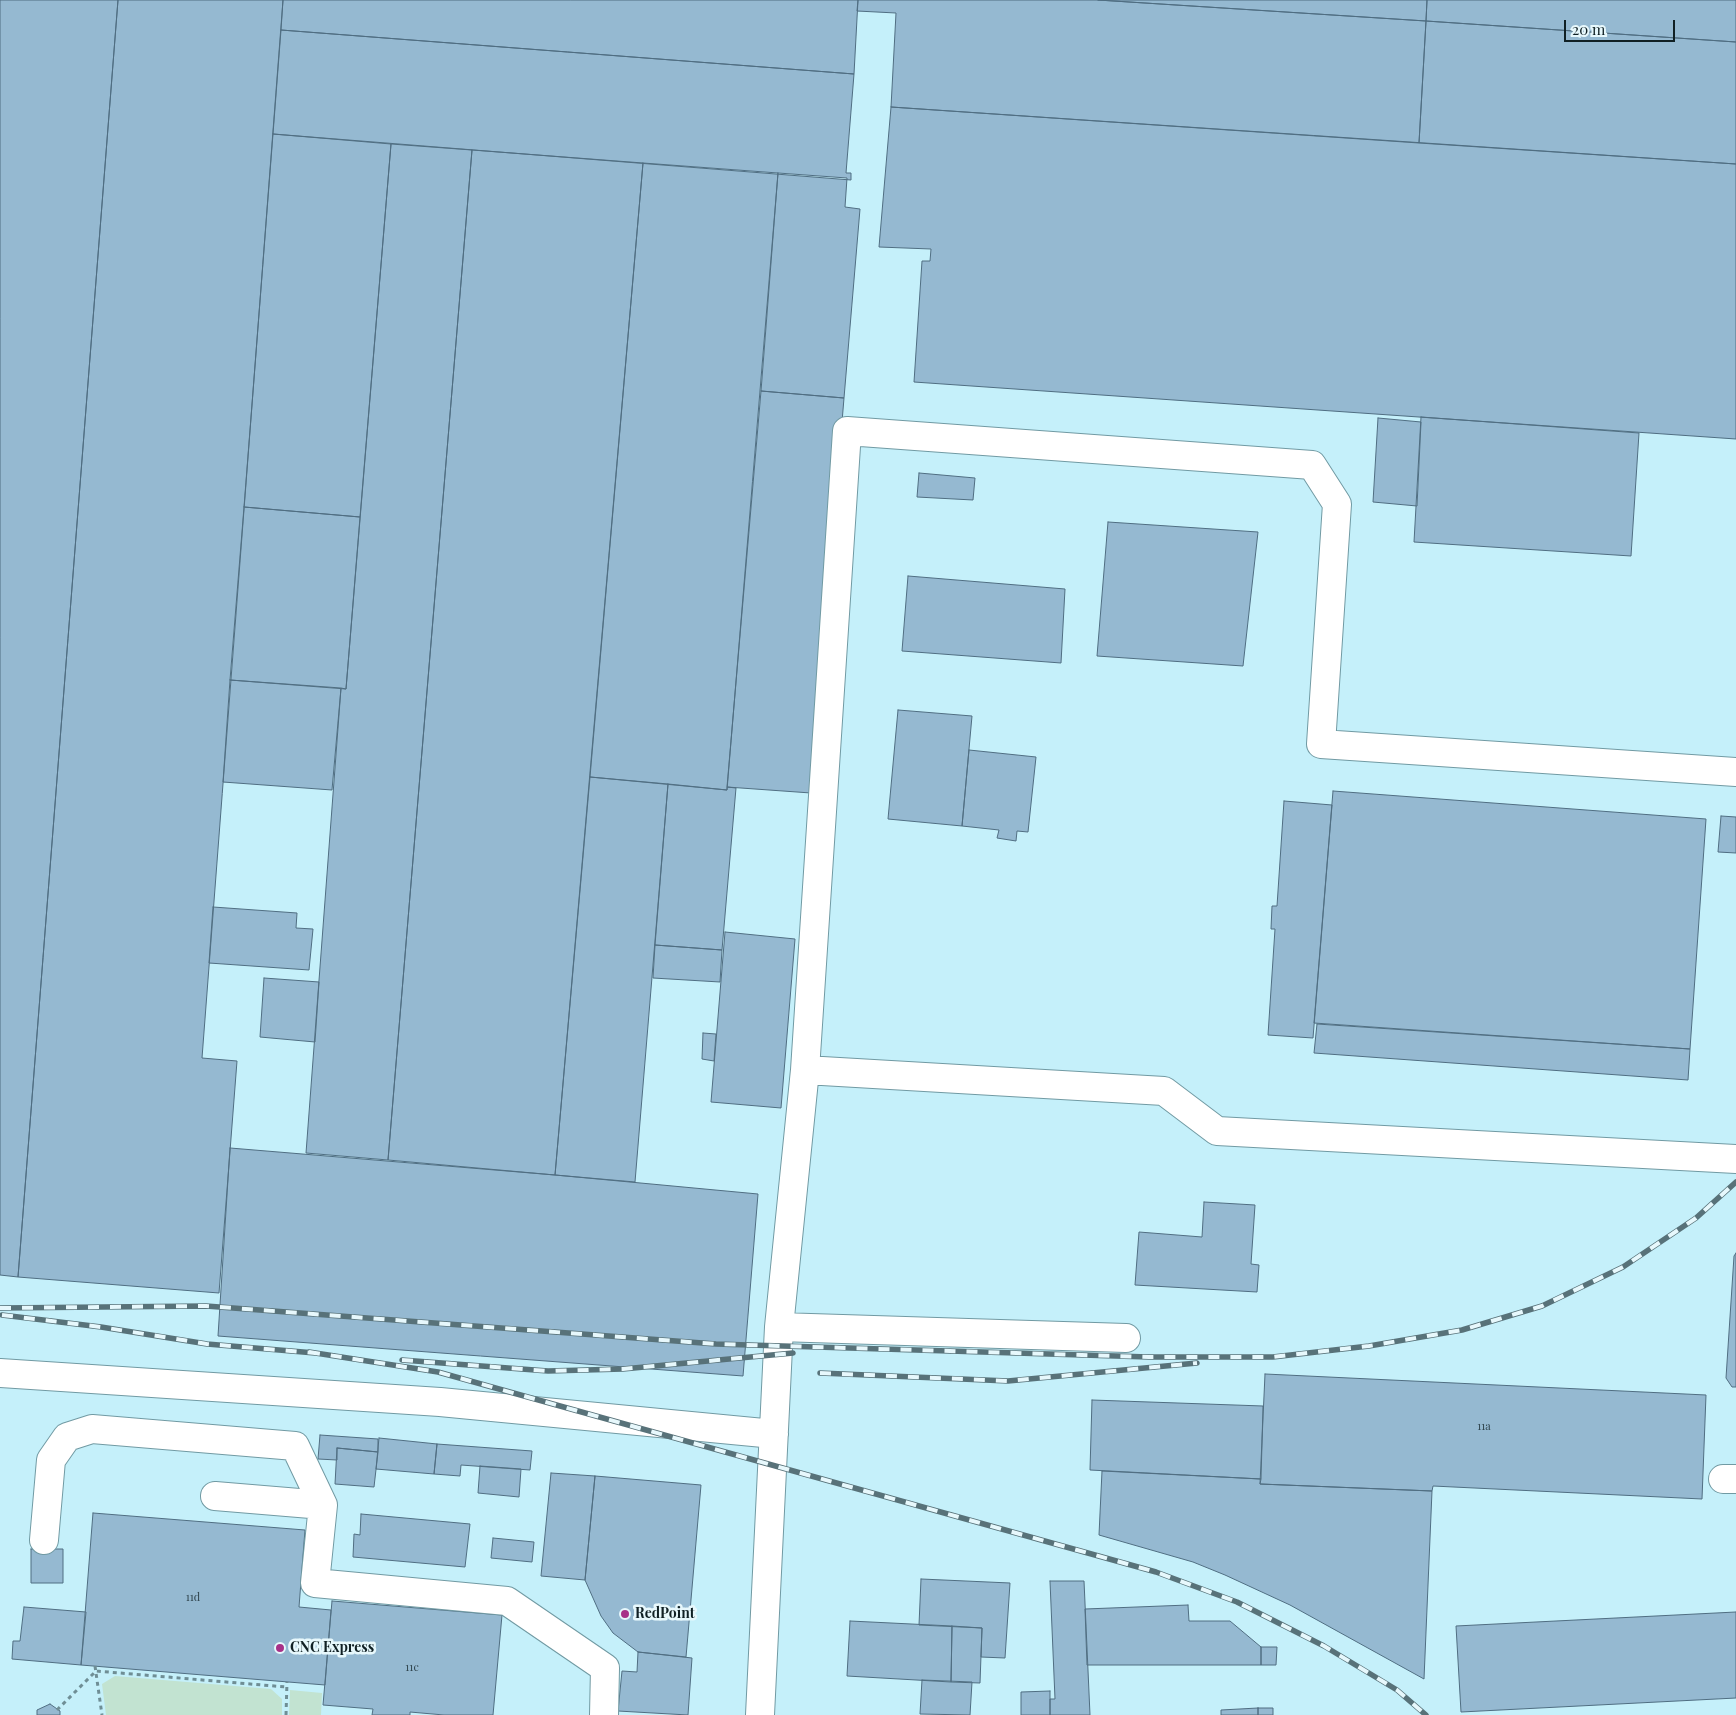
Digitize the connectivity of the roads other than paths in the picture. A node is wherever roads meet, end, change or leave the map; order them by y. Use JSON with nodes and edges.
{"nodes":[{"id":1,"x":1736,"y":772,"type":"edge"},
{"id":2,"x":805,"y":1070,"type":"junction"},
{"id":3,"x":1736,"y":1159,"type":"edge"},
{"id":4,"x":779,"y":1327,"type":"junction"},
{"id":5,"x":1126,"y":1338,"type":"dead end"},
{"id":6,"x":0,"y":1374,"type":"edge"},
{"id":7,"x":774,"y":1434,"type":"junction"},
{"id":8,"x":215,"y":1496,"type":"dead end"},
{"id":9,"x":323,"y":1505,"type":"junction"},
{"id":10,"x":44,"y":1540,"type":"dead end"},
{"id":11,"x":604,"y":1715,"type":"edge"},
{"id":12,"x":760,"y":1715,"type":"edge"}],
"edges":[{"from":1,"to":2,"type":"lane"},
{"from":2,"to":3,"type":"lane"},
{"from":2,"to":4,"type":"lane"},
{"from":4,"to":5,"type":"lane"},
{"from":4,"to":7,"type":"lane"},
{"from":6,"to":7,"type":"lane"},
{"from":7,"to":12,"type":"lane"},
{"from":8,"to":9,"type":"lane"},
{"from":9,"to":10,"type":"lane"},
{"from":9,"to":11,"type":"lane"}]}
